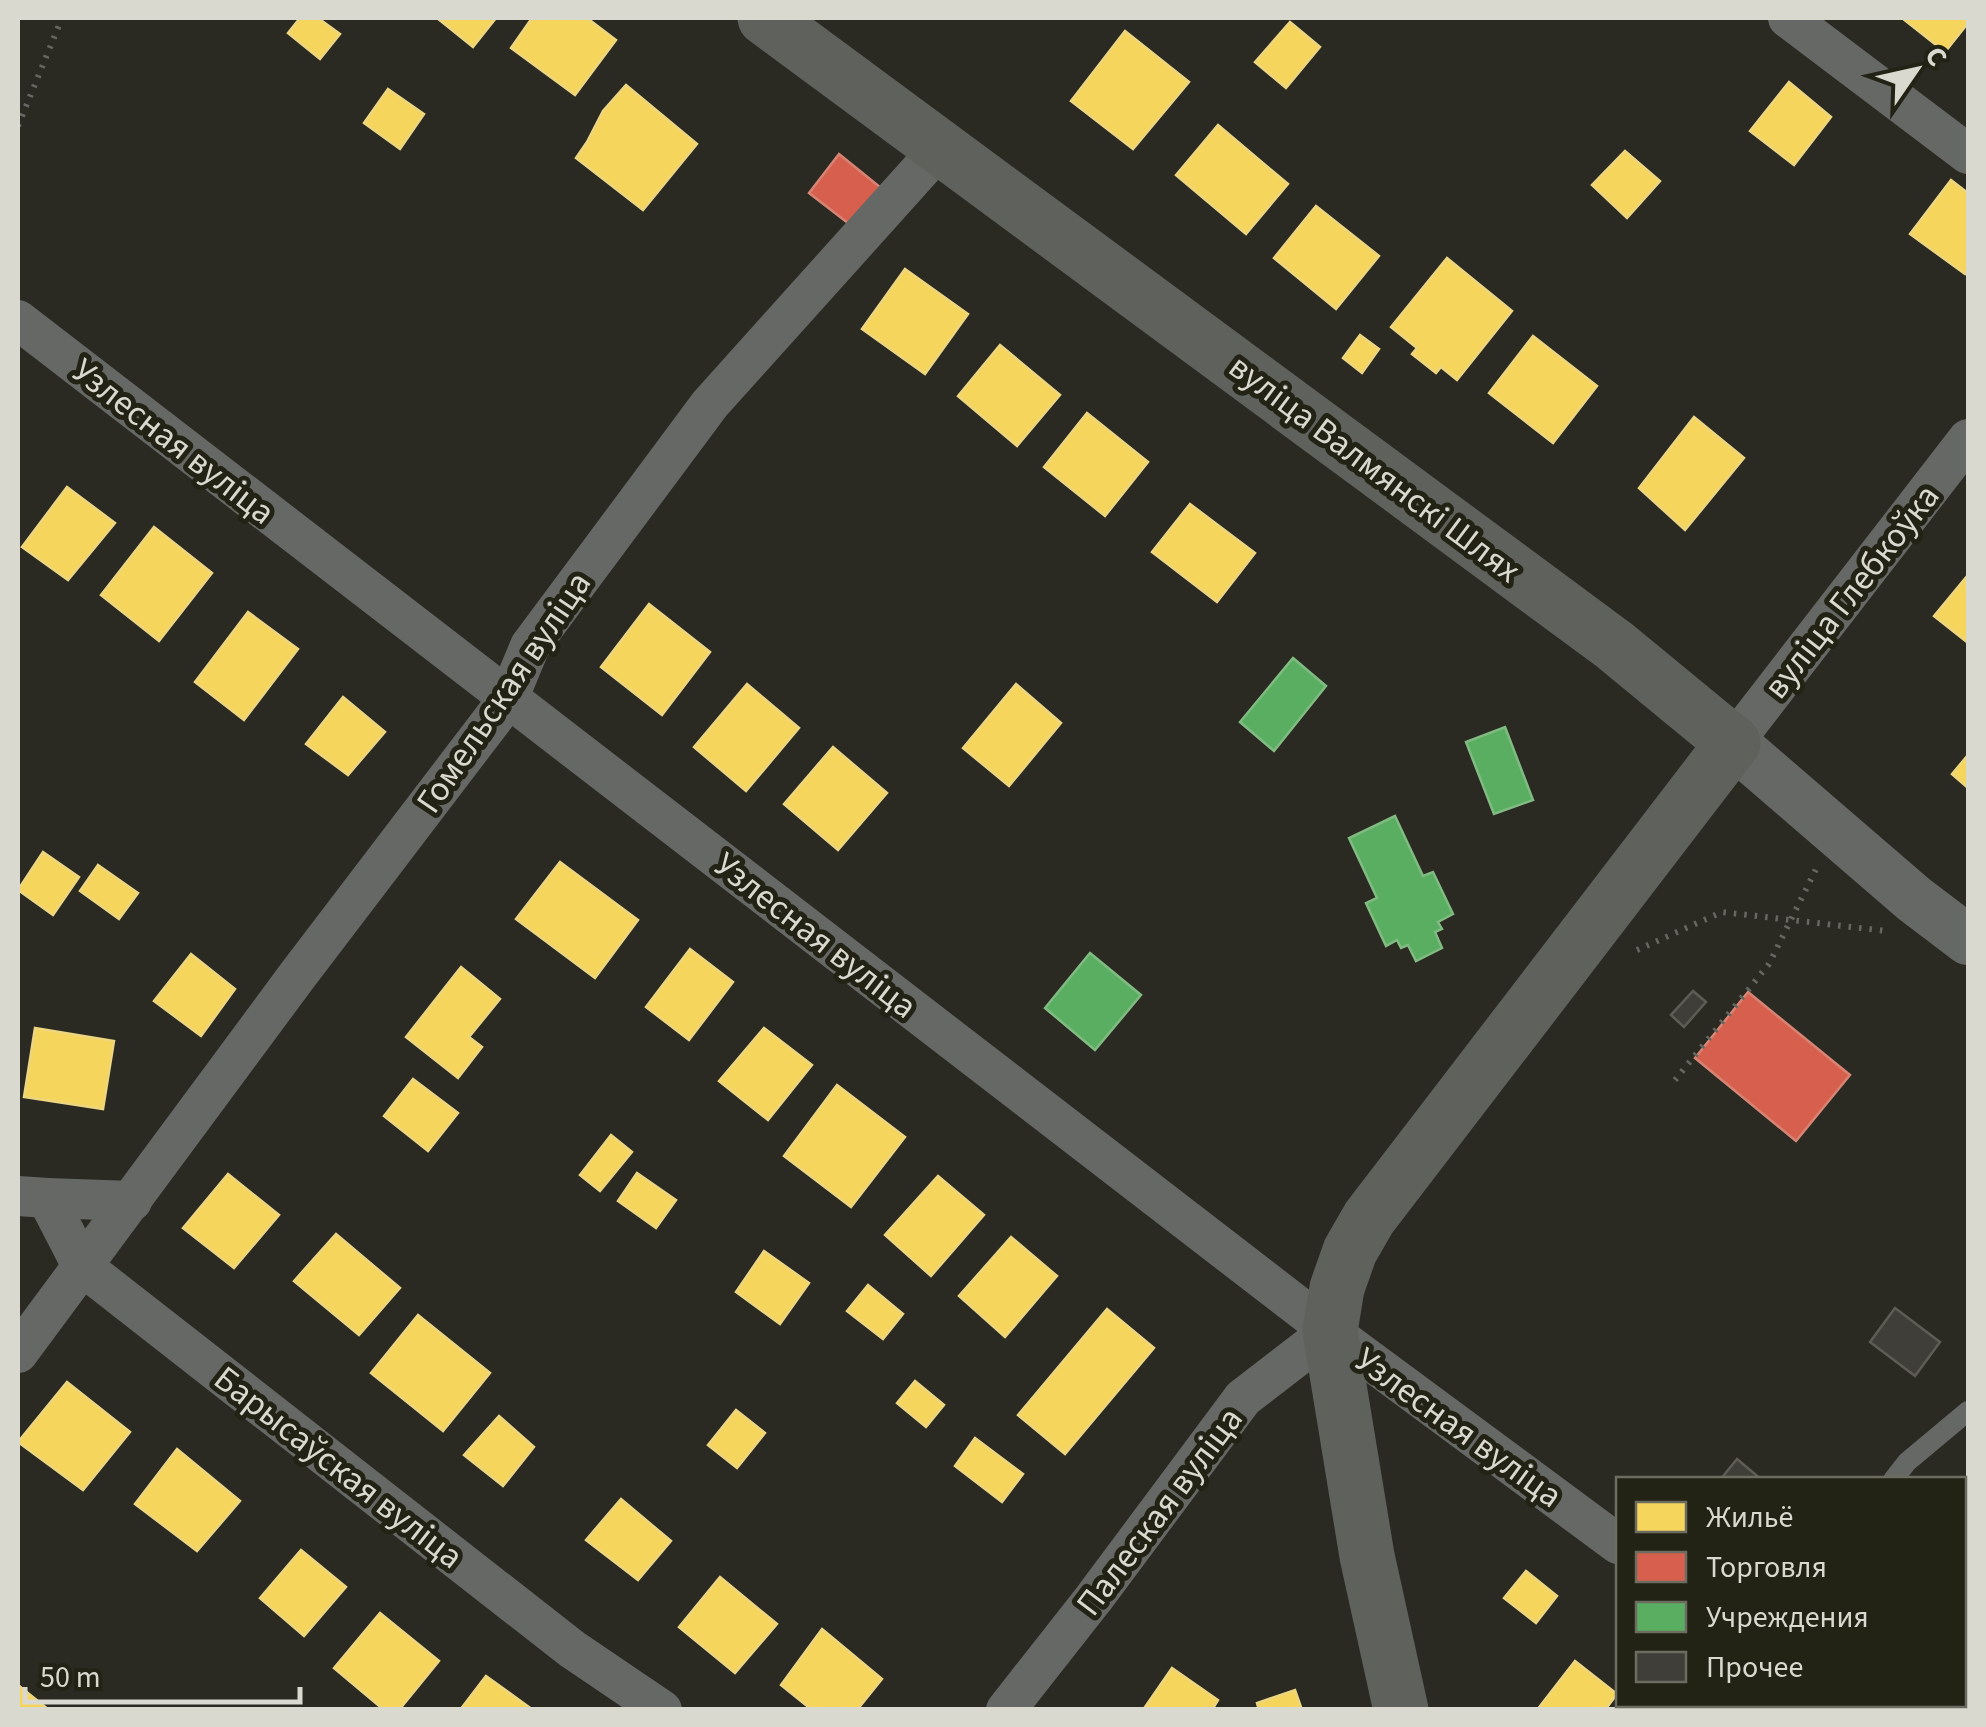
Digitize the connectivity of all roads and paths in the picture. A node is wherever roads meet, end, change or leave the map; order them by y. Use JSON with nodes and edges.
{"nodes":[{"id":1,"x":62,"y":18,"type":"edge"},
{"id":2,"x":765,"y":18,"type":"edge"},
{"id":3,"x":1788,"y":18,"type":"edge"},
{"id":4,"x":18,"y":126,"type":"edge"},
{"id":5,"x":941,"y":146,"type":"junction"},
{"id":6,"x":1968,"y":154,"type":"edge"},
{"id":7,"x":18,"y":320,"type":"edge"},
{"id":8,"x":1968,"y":439,"type":"edge"},
{"id":9,"x":508,"y":699,"type":"junction"},
{"id":10,"x":1733,"y":743,"type":"junction"},
{"id":11,"x":1834,"y":832,"type":"junction"},
{"id":12,"x":1791,"y":920,"type":"junction"},
{"id":13,"x":1888,"y":931,"type":"dead end"},
{"id":14,"x":1968,"y":940,"type":"edge"},
{"id":15,"x":1637,"y":950,"type":"dead end"},
{"id":16,"x":1675,"y":1080,"type":"dead end"},
{"id":17,"x":32,"y":1197,"type":"edge"},
{"id":18,"x":132,"y":1201,"type":"junction"},
{"id":19,"x":82,"y":1266,"type":"junction"},
{"id":20,"x":1330,"y":1331,"type":"junction"},
{"id":21,"x":18,"y":1353,"type":"edge"},
{"id":22,"x":1968,"y":1410,"type":"edge"},
{"id":23,"x":1895,"y":1477,"type":"edge"},
{"id":24,"x":1616,"y":1543,"type":"edge"},
{"id":25,"x":662,"y":1710,"type":"edge"},
{"id":26,"x":1006,"y":1710,"type":"edge"},
{"id":27,"x":1401,"y":1710,"type":"edge"}],
"edges":[{"from":1,"to":4,"type":"path"},
{"from":2,"to":5,"type":"main road","name":"вуліца Валмянскі Шлях"},
{"from":3,"to":6,"type":"street"},
{"from":5,"to":9,"type":"street","name":"Гомельская вуліца"},
{"from":5,"to":10,"type":"main road","name":"вуліца Валмянскі Шлях"},
{"from":7,"to":9,"type":"street","name":"Узлесная вуліца"},
{"from":8,"to":10,"type":"street","name":"вуліца Глебкоўка"},
{"from":9,"to":18,"type":"street","name":"Гомельская вуліца"},
{"from":9,"to":20,"type":"street","name":"Узлесная вуліца"},
{"from":10,"to":11,"type":"street","name":"вуліца Валмянскі Шлях"},
{"from":10,"to":20,"type":"main road"},
{"from":11,"to":12,"type":"path"},
{"from":11,"to":14,"type":"street","name":"вуліца Валмянскі Шлях"},
{"from":12,"to":13,"type":"path"},
{"from":12,"to":15,"type":"path"},
{"from":12,"to":16,"type":"path"},
{"from":17,"to":18,"type":"street","name":"Барысаўская вуліца"},
{"from":17,"to":19,"type":"street","name":"Барысаўская вуліца"},
{"from":18,"to":19,"type":"street","name":"Гомельская вуліца"},
{"from":19,"to":21,"type":"street","name":"Гомельская вуліца"},
{"from":19,"to":25,"type":"street","name":"Барысаўская вуліца"},
{"from":20,"to":24,"type":"street","name":"Узлесная вуліца"},
{"from":20,"to":26,"type":"street","name":"Палеская вуліца"},
{"from":20,"to":27,"type":"main road"},
{"from":22,"to":23,"type":"lane"}]}
